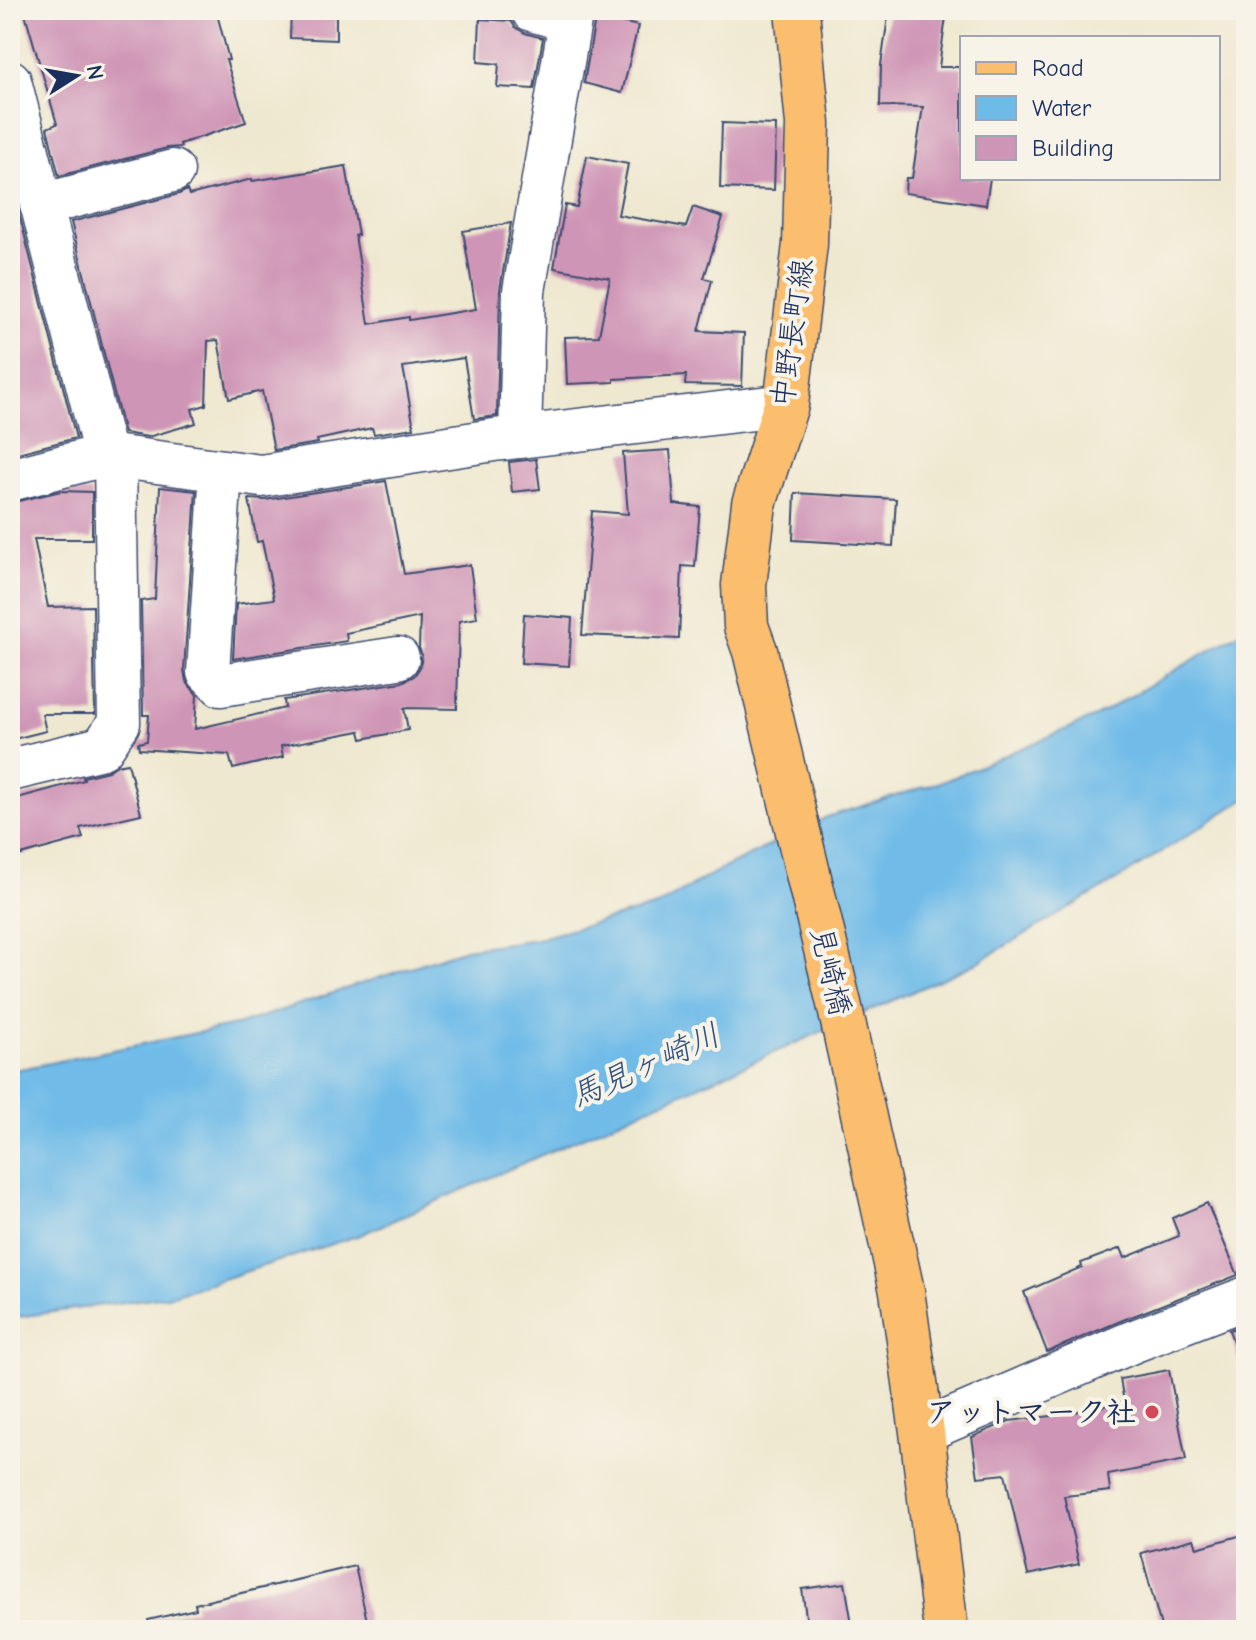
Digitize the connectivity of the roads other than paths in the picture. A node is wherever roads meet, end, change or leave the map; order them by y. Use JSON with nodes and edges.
{"nodes":[{"id":1,"x":532,"y":10,"type":"edge"},
{"id":2,"x":797,"y":10,"type":"edge"},
{"id":3,"x":10,"y":81,"type":"edge"},
{"id":4,"x":16,"y":135,"type":"edge"},
{"id":5,"x":173,"y":171,"type":"dead end"},
{"id":6,"x":41,"y":205,"type":"junction"},
{"id":7,"x":786,"y":405,"type":"junction"},
{"id":8,"x":520,"y":437,"type":"junction"},
{"id":9,"x":110,"y":456,"type":"junction"},
{"id":10,"x":221,"y":471,"type":"junction"},
{"id":11,"x":10,"y":480,"type":"edge"},
{"id":12,"x":755,"y":651,"type":"joint"},
{"id":13,"x":398,"y":658,"type":"dead end"},
{"id":14,"x":10,"y":770,"type":"edge"},
{"id":15,"x":1246,"y":1298,"type":"edge"},
{"id":16,"x":922,"y":1432,"type":"junction"},
{"id":17,"x":946,"y":1630,"type":"edge"}],
"edges":[{"from":1,"to":8,"type":"lane"},
{"from":2,"to":7,"type":"main road","name":"中野長町線"},
{"from":3,"to":4,"type":"lane"},
{"from":4,"to":6,"type":"lane"},
{"from":5,"to":6,"type":"lane"},
{"from":6,"to":9,"type":"lane"},
{"from":7,"to":8,"type":"lane"},
{"from":7,"to":12,"type":"main road","name":"中野長町線"},
{"from":8,"to":10,"type":"lane"},
{"from":9,"to":10,"type":"lane"},
{"from":9,"to":11,"type":"lane"},
{"from":9,"to":14,"type":"lane"},
{"from":10,"to":13,"type":"lane"},
{"from":12,"to":16,"type":"main road","name":"見崎橋"},
{"from":15,"to":16,"type":"lane"},
{"from":16,"to":17,"type":"main road"}]}
